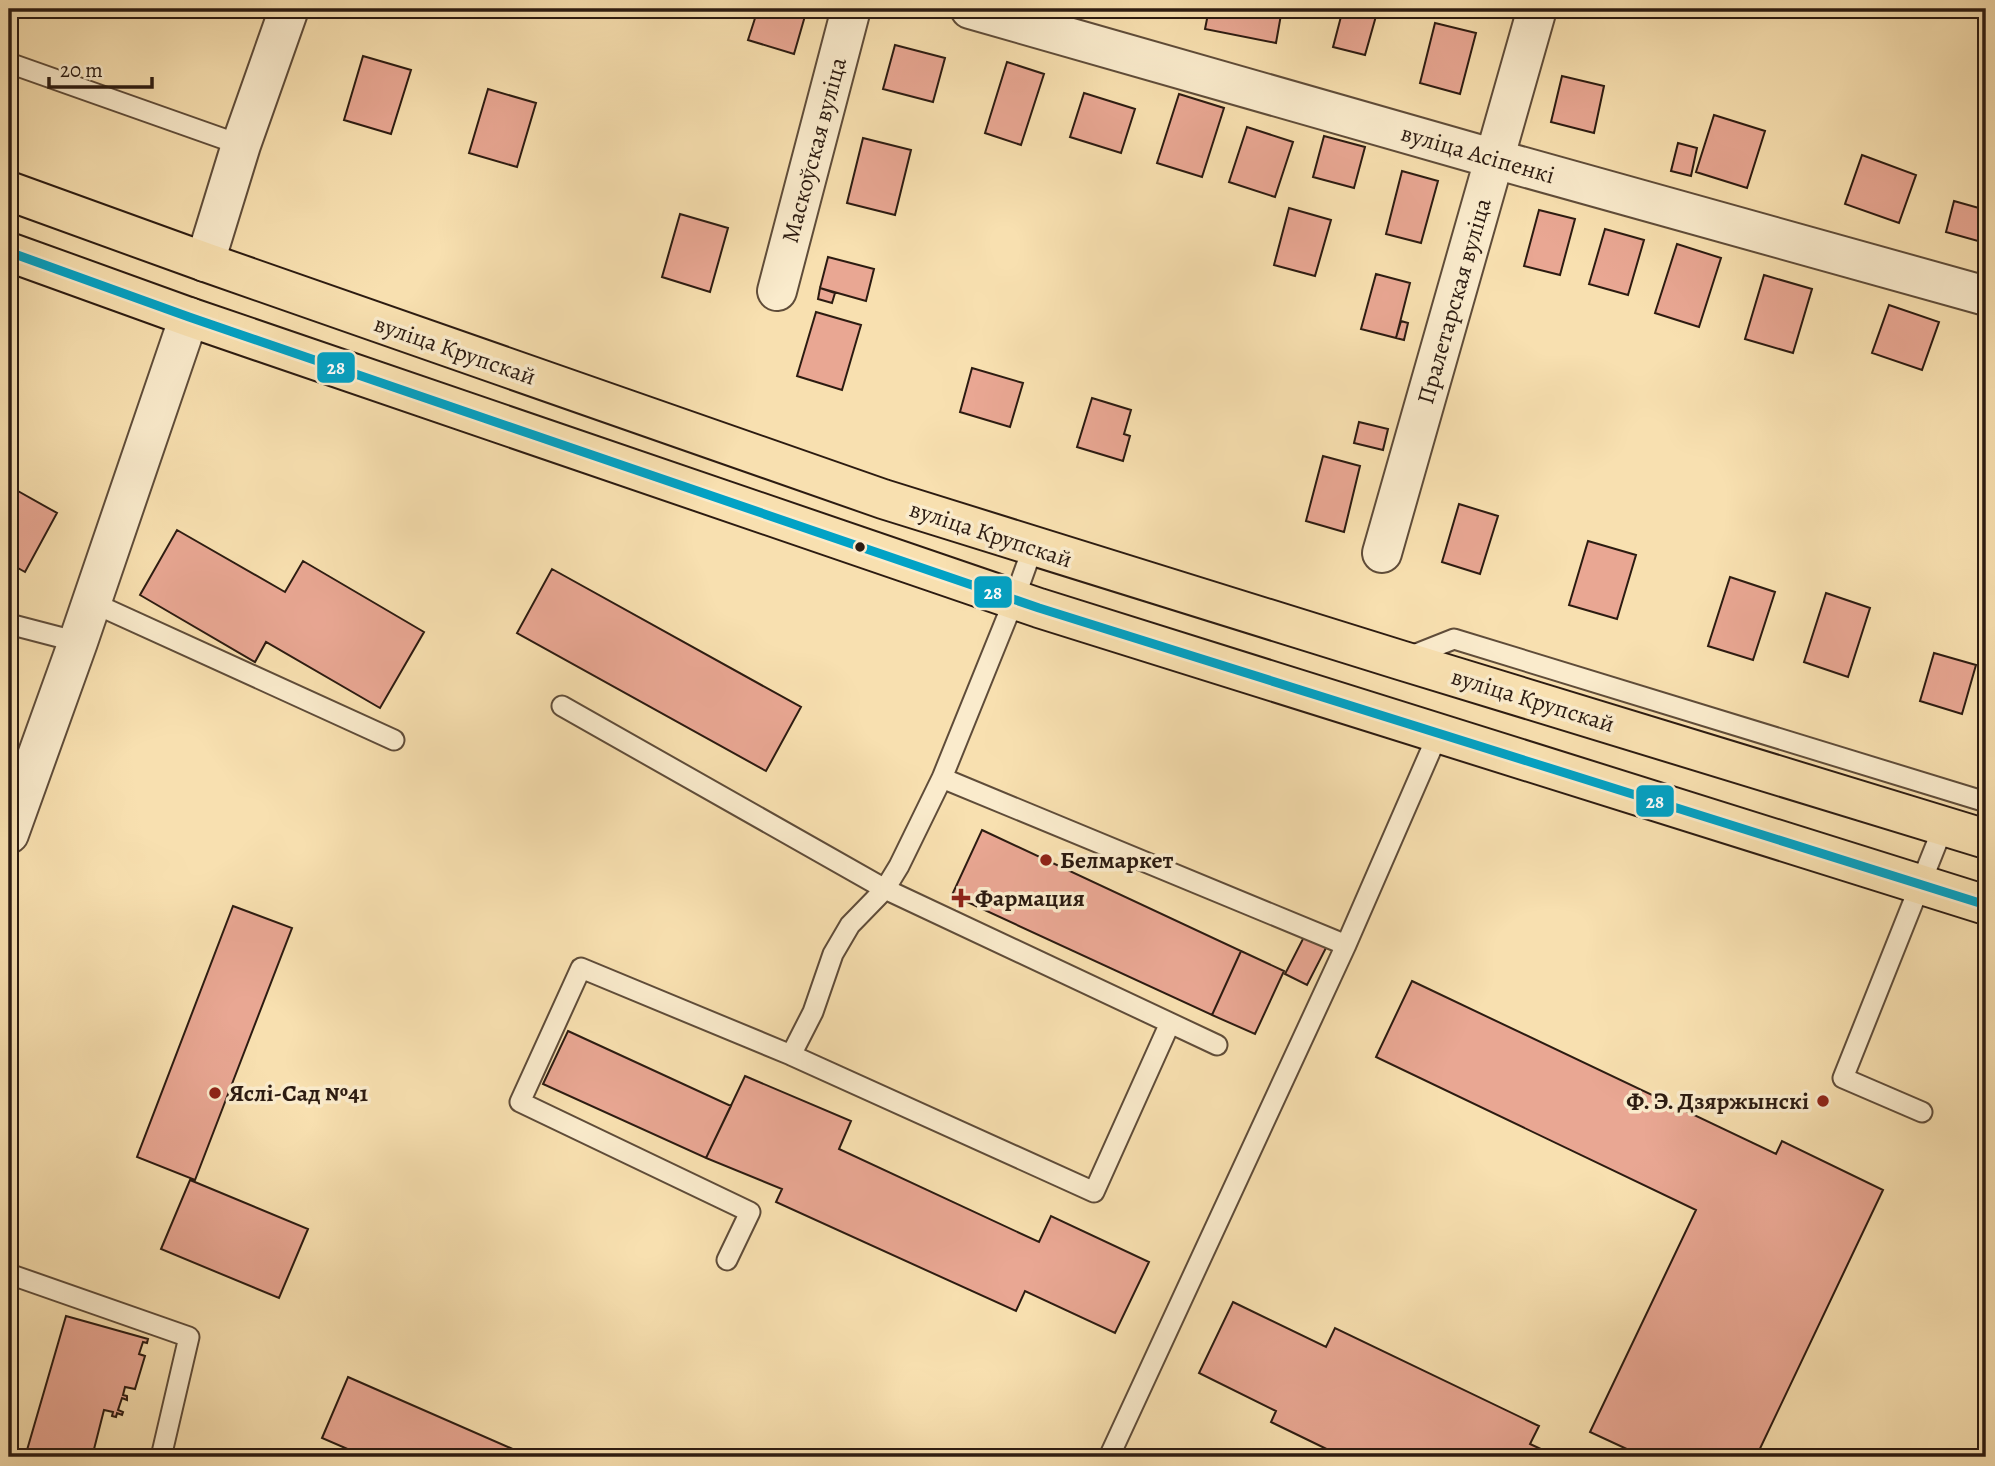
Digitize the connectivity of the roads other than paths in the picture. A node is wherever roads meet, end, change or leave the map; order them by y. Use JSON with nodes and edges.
{"nodes":[{"id":1,"x":289,"y":9,"type":"edge"},
{"id":2,"x":851,"y":9,"type":"edge"},
{"id":3,"x":970,"y":9,"type":"edge"},
{"id":4,"x":1537,"y":9,"type":"edge"},
{"id":5,"x":9,"y":63,"type":"edge"},
{"id":6,"x":241,"y":145,"type":"junction"},
{"id":7,"x":1495,"y":159,"type":"junction"},
{"id":8,"x":9,"y":191,"type":"edge"},
{"id":9,"x":9,"y":252,"type":"edge"},
{"id":10,"x":205,"y":262,"type":"junction"},
{"id":11,"x":777,"y":290,"type":"dead end"},
{"id":12,"x":1986,"y":296,"type":"edge"},
{"id":13,"x":190,"y":317,"type":"junction"},
{"id":14,"x":1033,"y":547,"type":"junction"},
{"id":15,"x":1382,"y":553,"type":"dead end"},
{"id":16,"x":1014,"y":600,"type":"junction"},
{"id":17,"x":90,"y":602,"type":"junction"},
{"id":18,"x":9,"y":624,"type":"edge"},
{"id":19,"x":78,"y":642,"type":"junction"},
{"id":20,"x":1400,"y":660,"type":"junction"},
{"id":21,"x":562,"y":706,"type":"dead end"},
{"id":22,"x":1438,"y":734,"type":"junction"},
{"id":23,"x":394,"y":740,"type":"dead end"},
{"id":24,"x":942,"y":778,"type":"junction"},
{"id":25,"x":1986,"y":802,"type":"edge"},
{"id":26,"x":1944,"y":825,"type":"junction"},
{"id":27,"x":9,"y":834,"type":"edge"},
{"id":28,"x":1986,"y":839,"type":"edge"},
{"id":29,"x":1921,"y":884,"type":"junction"},
{"id":30,"x":885,"y":889,"type":"junction"},
{"id":31,"x":1986,"y":905,"type":"edge"},
{"id":32,"x":1346,"y":945,"type":"junction"},
{"id":33,"x":1170,"y":1023,"type":"junction"},
{"id":34,"x":1217,"y":1045,"type":"dead end"},
{"id":35,"x":791,"y":1055,"type":"junction"},
{"id":36,"x":1922,"y":1112,"type":"dead end"},
{"id":37,"x":727,"y":1260,"type":"dead end"},
{"id":38,"x":9,"y":1274,"type":"edge"},
{"id":39,"x":161,"y":1457,"type":"edge"},
{"id":40,"x":1109,"y":1457,"type":"edge"}],
"edges":[{"from":1,"to":6,"type":"street"},
{"from":2,"to":11,"type":"street","name":"Маскоўская вуліца"},
{"from":3,"to":7,"type":"street","name":"вуліца Асіпенкі"},
{"from":4,"to":7,"type":"street","name":"Пралетарская вуліца"},
{"from":5,"to":6,"type":"lane"},
{"from":6,"to":10,"type":"street"},
{"from":7,"to":12,"type":"street","name":"вуліца Асіпенкі"},
{"from":7,"to":15,"type":"street","name":"Пралетарская вуліца"},
{"from":8,"to":10,"type":"main road","name":"вуліца Крупскай"},
{"from":9,"to":13,"type":"main road"},
{"from":10,"to":14,"type":"main road","name":"вуліца Крупскай"},
{"from":13,"to":16,"type":"main road"},
{"from":13,"to":17,"type":"street"},
{"from":14,"to":16,"type":"lane"},
{"from":14,"to":20,"type":"main road","name":"вуліца Крупскай"},
{"from":16,"to":22,"type":"main road"},
{"from":16,"to":24,"type":"lane"},
{"from":17,"to":19,"type":"street"},
{"from":17,"to":23,"type":"lane"},
{"from":18,"to":19,"type":"lane"},
{"from":19,"to":27,"type":"street"},
{"from":20,"to":25,"type":"lane"},
{"from":20,"to":26,"type":"main road","name":"вуліца Крупскай"},
{"from":21,"to":30,"type":"lane"},
{"from":22,"to":29,"type":"main road"},
{"from":22,"to":32,"type":"lane"},
{"from":24,"to":30,"type":"lane"},
{"from":24,"to":32,"type":"lane"},
{"from":26,"to":28,"type":"main road","name":"вуліца Крупскай"},
{"from":26,"to":29,"type":"lane"},
{"from":29,"to":31,"type":"main road"},
{"from":29,"to":36,"type":"lane"},
{"from":30,"to":33,"type":"lane"},
{"from":30,"to":35,"type":"lane"},
{"from":32,"to":40,"type":"lane"},
{"from":33,"to":34,"type":"lane"},
{"from":33,"to":35,"type":"lane"},
{"from":35,"to":37,"type":"lane"},
{"from":38,"to":39,"type":"lane"}]}
